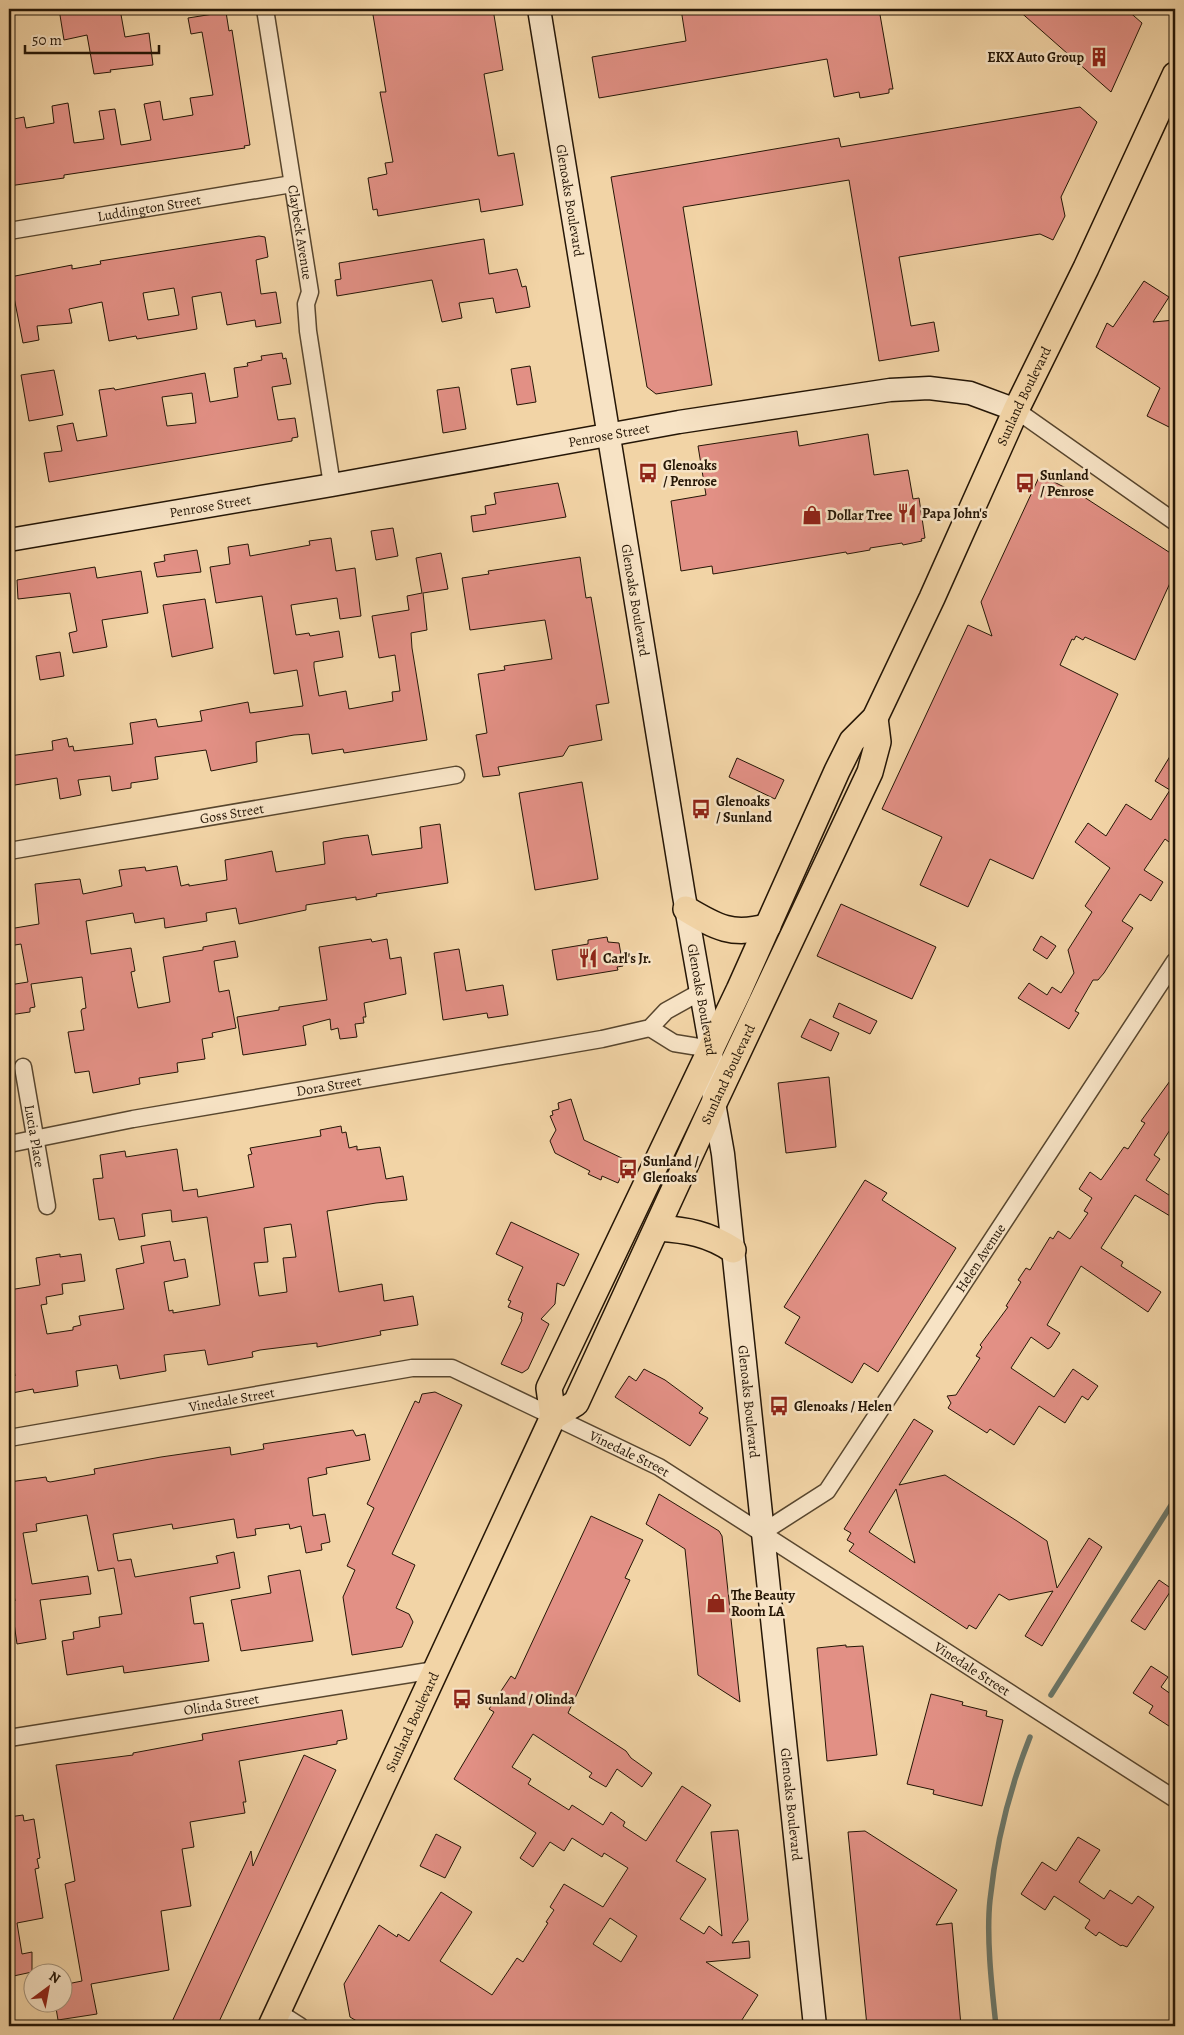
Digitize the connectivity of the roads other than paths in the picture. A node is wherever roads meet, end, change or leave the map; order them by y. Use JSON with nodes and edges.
{"nodes":[{"id":1,"x":264,"y":9,"type":"edge"},
{"id":2,"x":539,"y":9,"type":"edge"},
{"id":3,"x":1175,"y":75,"type":"edge"},
{"id":4,"x":292,"y":184,"type":"junction"},
{"id":5,"x":9,"y":231,"type":"edge"},
{"id":6,"x":1016,"y":410,"type":"junction"},
{"id":7,"x":609,"y":435,"type":"junction"},
{"id":8,"x":332,"y":485,"type":"junction"},
{"id":9,"x":1175,"y":522,"type":"edge"},
{"id":10,"x":9,"y":540,"type":"edge"},
{"id":11,"x":875,"y":718,"type":"junction"},
{"id":12,"x":456,"y":774,"type":"dead end"},
{"id":13,"x":9,"y":850,"type":"edge"},
{"id":14,"x":686,"y":909,"type":"junction"},
{"id":15,"x":768,"y":926,"type":"junction"},
{"id":16,"x":1175,"y":960,"type":"edge"},
{"id":17,"x":702,"y":992,"type":"junction"},
{"id":18,"x":650,"y":1028,"type":"junction"},
{"id":19,"x":712,"y":1049,"type":"junction"},
{"id":20,"x":23,"y":1066,"type":"dead end"},
{"id":21,"x":714,"y":1103,"type":"junction"},
{"id":22,"x":36,"y":1140,"type":"junction"},
{"id":23,"x":9,"y":1144,"type":"edge"},
{"id":24,"x":47,"y":1206,"type":"dead end"},
{"id":25,"x":658,"y":1228,"type":"junction"},
{"id":26,"x":733,"y":1250,"type":"junction"},
{"id":27,"x":552,"y":1417,"type":"junction"},
{"id":28,"x":9,"y":1438,"type":"edge"},
{"id":29,"x":764,"y":1532,"type":"junction"},
{"id":30,"x":435,"y":1670,"type":"junction"},
{"id":31,"x":9,"y":1738,"type":"edge"},
{"id":32,"x":1175,"y":1799,"type":"edge"},
{"id":33,"x":275,"y":2019,"type":"edge"},
{"id":34,"x":300,"y":2026,"type":"edge"},
{"id":35,"x":815,"y":2026,"type":"edge"}],
"edges":[{"from":1,"to":4,"type":"street","name":"Claybeck Avenue"},
{"from":2,"to":7,"type":"main road","name":"Glenoaks Boulevard"},
{"from":3,"to":6,"type":"main road","name":"Sunland Boulevard"},
{"from":4,"to":5,"type":"street","name":"Luddington Street"},
{"from":4,"to":8,"type":"street","name":"Claybeck Avenue"},
{"from":6,"to":7,"type":"main road","name":"Penrose Street"},
{"from":6,"to":9,"type":"street","name":"Penrose Street"},
{"from":6,"to":11,"type":"main road","name":"Sunland Boulevard"},
{"from":7,"to":8,"type":"main road","name":"Penrose Street"},
{"from":7,"to":14,"type":"main road","name":"Glenoaks Boulevard"},
{"from":8,"to":10,"type":"main road","name":"Penrose Street"},
{"from":11,"to":15,"type":"main road","name":"Sunland Boulevard"},
{"from":11,"to":21,"type":"main road","name":"Sunland Boulevard"},
{"from":12,"to":13,"type":"street","name":"Goss Street"},
{"from":14,"to":15,"type":"main road"},
{"from":14,"to":17,"type":"main road","name":"Glenoaks Boulevard"},
{"from":15,"to":19,"type":"main road","name":"Sunland Boulevard"},
{"from":16,"to":29,"type":"street","name":"Helen Avenue"},
{"from":17,"to":18,"type":"street"},
{"from":17,"to":19,"type":"main road","name":"Glenoaks Boulevard"},
{"from":18,"to":19,"type":"street"},
{"from":18,"to":22,"type":"street","name":"Dora Street"},
{"from":19,"to":21,"type":"main road","name":"Glenoaks Boulevard"},
{"from":19,"to":27,"type":"main road","name":"Sunland Boulevard"},
{"from":20,"to":22,"type":"street","name":"Lucia Place"},
{"from":21,"to":25,"type":"main road","name":"Sunland Boulevard"},
{"from":21,"to":26,"type":"main road","name":"Glenoaks Boulevard"},
{"from":22,"to":23,"type":"street","name":"Dora Street"},
{"from":22,"to":24,"type":"street","name":"Lucia Place"},
{"from":25,"to":26,"type":"main road"},
{"from":25,"to":27,"type":"main road","name":"Sunland Boulevard"},
{"from":26,"to":29,"type":"main road","name":"Glenoaks Boulevard"},
{"from":27,"to":28,"type":"street","name":"Vinedale Street"},
{"from":27,"to":29,"type":"street","name":"Vinedale Street"},
{"from":27,"to":30,"type":"main road","name":"Sunland Boulevard"},
{"from":29,"to":32,"type":"street","name":"Vinedale Street"},
{"from":29,"to":35,"type":"main road","name":"Glenoaks Boulevard"},
{"from":30,"to":31,"type":"street","name":"Olinda Street"},
{"from":30,"to":33,"type":"main road","name":"Sunland Boulevard"},
{"from":33,"to":34,"type":"street"}]}
